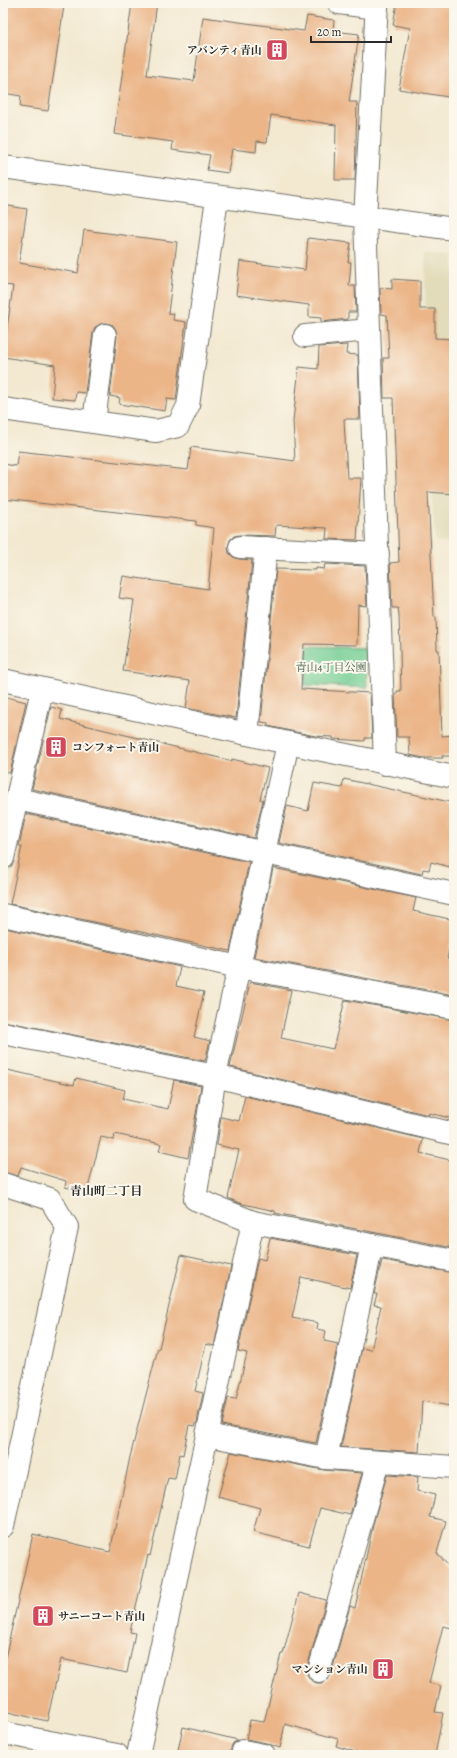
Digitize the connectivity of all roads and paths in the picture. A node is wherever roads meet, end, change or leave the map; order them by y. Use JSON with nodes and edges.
{"nodes":[{"id":1,"x":339,"y":3,"type":"edge"},
{"id":2,"x":377,"y":5,"type":"edge"},
{"id":3,"x":3,"y":167,"type":"edge"},
{"id":4,"x":217,"y":198,"type":"junction"},
{"id":5,"x":365,"y":218,"type":"junction"},
{"id":6,"x":454,"y":229,"type":"edge"},
{"id":7,"x":369,"y":330,"type":"junction"},
{"id":8,"x":105,"y":335,"type":"dead end"},
{"id":9,"x":305,"y":336,"type":"dead end"},
{"id":10,"x":3,"y":409,"type":"edge"},
{"id":11,"x":94,"y":422,"type":"junction"},
{"id":12,"x":240,"y":547,"type":"dead end"},
{"id":13,"x":266,"y":548,"type":"junction"},
{"id":14,"x":378,"y":554,"type":"junction"},
{"id":15,"x":3,"y":680,"type":"edge"},
{"id":16,"x":42,"y":690,"type":"junction"},
{"id":17,"x":247,"y":734,"type":"junction"},
{"id":18,"x":288,"y":743,"type":"junction"},
{"id":19,"x":385,"y":764,"type":"junction"},
{"id":20,"x":454,"y":777,"type":"edge"},
{"id":21,"x":17,"y":799,"type":"junction"},
{"id":22,"x":264,"y":854,"type":"junction"},
{"id":23,"x":3,"y":858,"type":"edge"},
{"id":24,"x":454,"y":894,"type":"edge"},
{"id":25,"x":3,"y":915,"type":"edge"},
{"id":26,"x":239,"y":966,"type":"junction"},
{"id":27,"x":454,"y":1008,"type":"edge"},
{"id":28,"x":3,"y":1033,"type":"edge"},
{"id":29,"x":215,"y":1076,"type":"junction"},
{"id":30,"x":454,"y":1134,"type":"edge"},
{"id":31,"x":3,"y":1184,"type":"edge"},
{"id":32,"x":253,"y":1222,"type":"junction"},
{"id":33,"x":372,"y":1245,"type":"junction"},
{"id":34,"x":454,"y":1261,"type":"edge"},
{"id":35,"x":207,"y":1435,"type":"junction"},
{"id":36,"x":326,"y":1458,"type":"junction"},
{"id":37,"x":378,"y":1462,"type":"junction"},
{"id":38,"x":454,"y":1467,"type":"edge"},
{"id":39,"x":3,"y":1526,"type":"edge"},
{"id":40,"x":319,"y":1671,"type":"dead end"},
{"id":41,"x":3,"y":1733,"type":"edge"},
{"id":42,"x":25,"y":1746,"type":"edge"},
{"id":43,"x":243,"y":1751,"type":"dead end"},
{"id":44,"x":117,"y":1755,"type":"edge"},
{"id":45,"x":138,"y":1755,"type":"edge"},
{"id":46,"x":264,"y":1755,"type":"edge"}],
"edges":[{"from":1,"to":2,"type":"street"},
{"from":2,"to":5,"type":"street"},
{"from":3,"to":4,"type":"street"},
{"from":4,"to":5,"type":"street"},
{"from":4,"to":11,"type":"street"},
{"from":5,"to":6,"type":"street"},
{"from":5,"to":7,"type":"street"},
{"from":7,"to":9,"type":"street"},
{"from":7,"to":14,"type":"street"},
{"from":8,"to":11,"type":"street"},
{"from":10,"to":11,"type":"street"},
{"from":12,"to":13,"type":"street"},
{"from":13,"to":14,"type":"street"},
{"from":13,"to":17,"type":"street"},
{"from":14,"to":19,"type":"street"},
{"from":15,"to":16,"type":"street"},
{"from":16,"to":17,"type":"street"},
{"from":16,"to":21,"type":"street"},
{"from":17,"to":18,"type":"street"},
{"from":18,"to":19,"type":"street"},
{"from":18,"to":22,"type":"street"},
{"from":19,"to":20,"type":"street"},
{"from":21,"to":22,"type":"street"},
{"from":21,"to":23,"type":"street"},
{"from":22,"to":24,"type":"street"},
{"from":22,"to":26,"type":"street"},
{"from":25,"to":26,"type":"street"},
{"from":26,"to":27,"type":"street"},
{"from":26,"to":29,"type":"street"},
{"from":28,"to":29,"type":"street"},
{"from":29,"to":30,"type":"street"},
{"from":29,"to":32,"type":"street"},
{"from":31,"to":39,"type":"street"},
{"from":32,"to":33,"type":"street"},
{"from":32,"to":35,"type":"street"},
{"from":33,"to":34,"type":"street"},
{"from":33,"to":36,"type":"street"},
{"from":35,"to":36,"type":"street"},
{"from":35,"to":45,"type":"street"},
{"from":36,"to":37,"type":"street"},
{"from":37,"to":38,"type":"street"},
{"from":37,"to":40,"type":"street"},
{"from":41,"to":42,"type":"street"},
{"from":42,"to":44,"type":"street"},
{"from":43,"to":46,"type":"street"}]}
